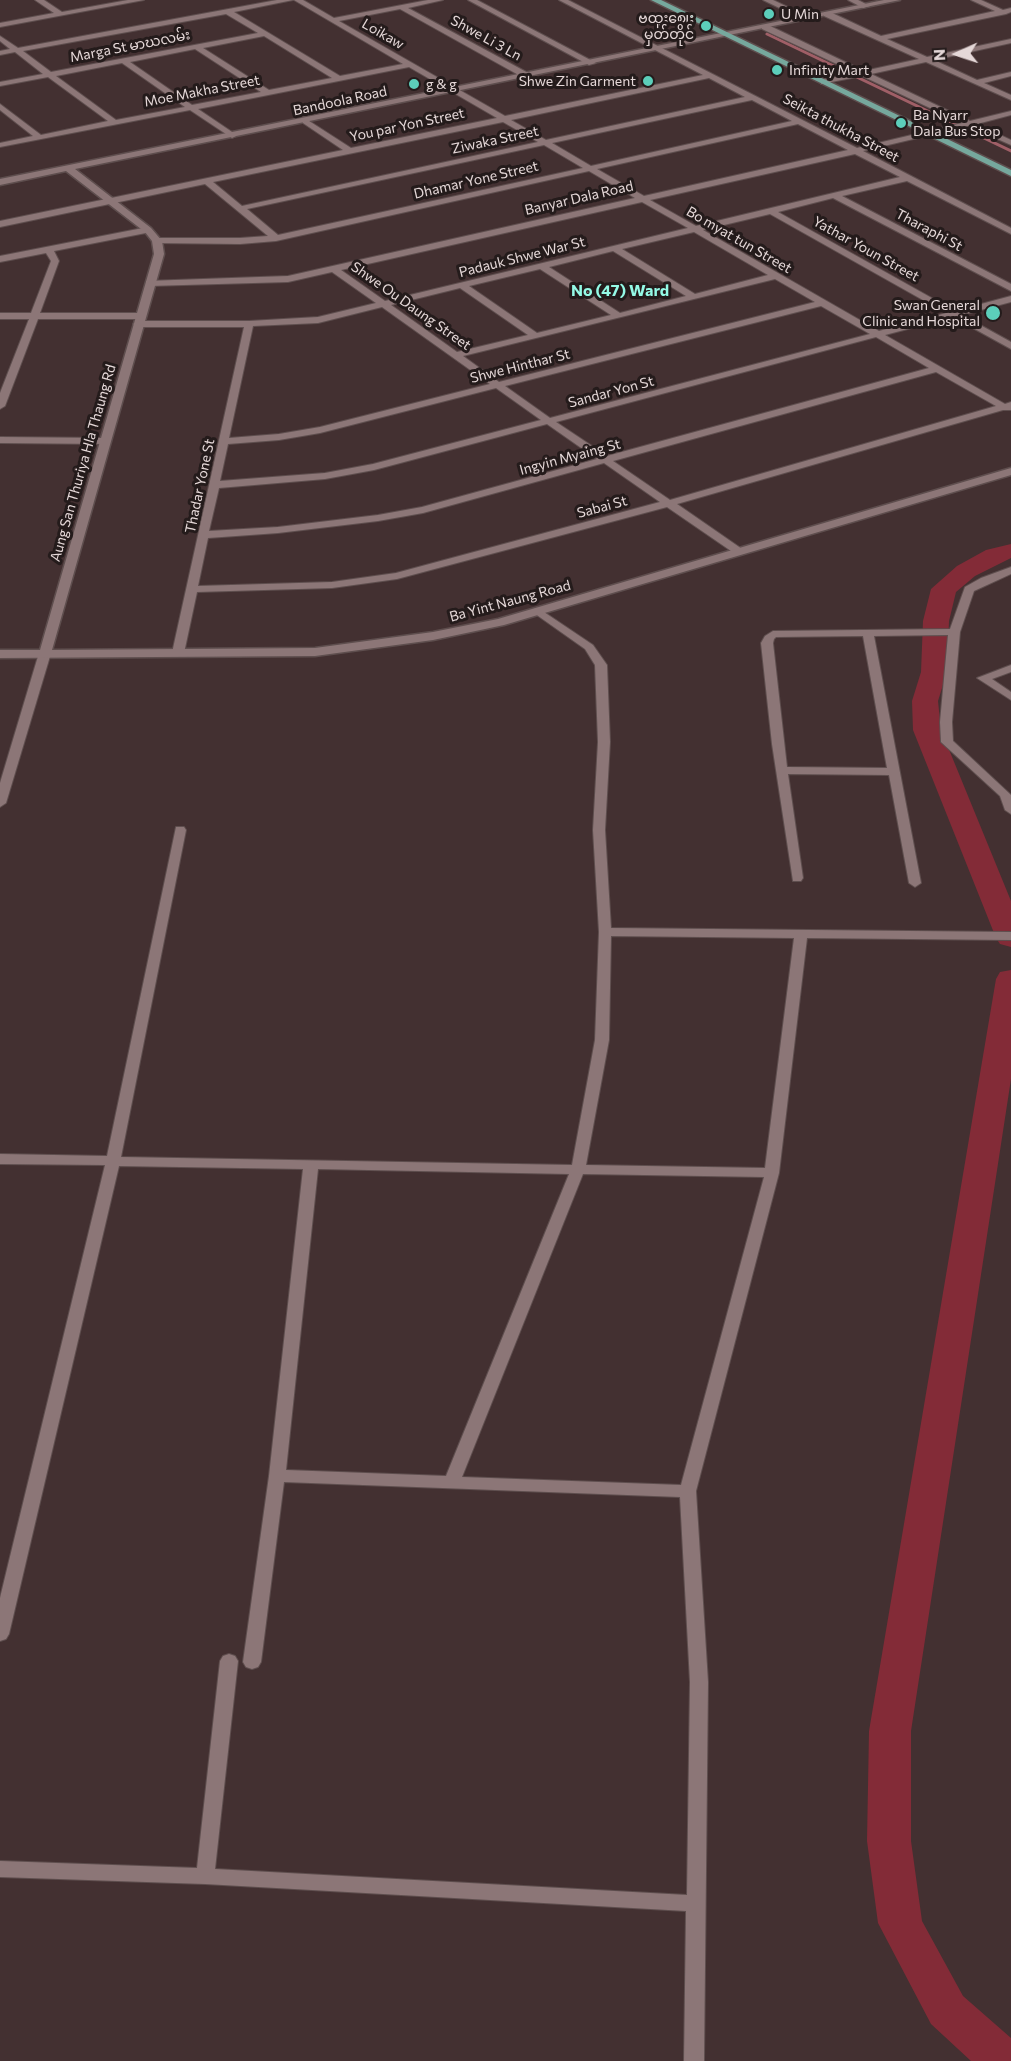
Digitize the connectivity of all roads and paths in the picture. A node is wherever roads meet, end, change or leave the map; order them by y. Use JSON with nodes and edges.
{"nodes":[{"id":1,"x":39,"y":0,"type":"edge"},
{"id":2,"x":140,"y":0,"type":"edge"},
{"id":3,"x":289,"y":0,"type":"edge"},
{"id":4,"x":298,"y":0,"type":"edge"},
{"id":5,"x":439,"y":0,"type":"edge"},
{"id":6,"x":472,"y":0,"type":"edge"},
{"id":7,"x":563,"y":0,"type":"edge"},
{"id":8,"x":655,"y":0,"type":"edge"},
{"id":9,"x":767,"y":0,"type":"edge"},
{"id":10,"x":852,"y":0,"type":"edge"},
{"id":11,"x":896,"y":0,"type":"edge"},
{"id":12,"x":975,"y":0,"type":"edge"},
{"id":13,"x":866,"y":6,"type":"junction"},
{"id":14,"x":401,"y":7,"type":"junction"},
{"id":15,"x":1011,"y":10,"type":"edge"},
{"id":16,"x":227,"y":11,"type":"junction"},
{"id":17,"x":1002,"y":12,"type":"junction"},
{"id":18,"x":60,"y":14,"type":"junction"},
{"id":19,"x":827,"y":14,"type":"junction"},
{"id":20,"x":1011,"y":16,"type":"edge"},
{"id":21,"x":807,"y":18,"type":"junction"},
{"id":22,"x":333,"y":20,"type":"junction"},
{"id":23,"x":0,"y":25,"type":"edge"},
{"id":24,"x":765,"y":27,"type":"junction"},
{"id":25,"x":265,"y":34,"type":"junction"},
{"id":26,"x":726,"y":35,"type":"junction"},
{"id":27,"x":0,"y":38,"type":"edge"},
{"id":28,"x":879,"y":38,"type":"junction"},
{"id":29,"x":1011,"y":41,"type":"edge"},
{"id":30,"x":196,"y":47,"type":"junction"},
{"id":31,"x":658,"y":49,"type":"junction"},
{"id":32,"x":16,"y":50,"type":"junction"},
{"id":33,"x":0,"y":53,"type":"edge"},
{"id":34,"x":927,"y":59,"type":"junction"},
{"id":35,"x":124,"y":61,"type":"junction"},
{"id":36,"x":592,"y":63,"type":"junction"},
{"id":37,"x":409,"y":65,"type":"junction"},
{"id":38,"x":49,"y":74,"type":"junction"},
{"id":39,"x":860,"y":74,"type":"junction"},
{"id":40,"x":1011,"y":74,"type":"edge"},
{"id":41,"x":527,"y":76,"type":"junction"},
{"id":42,"x":710,"y":76,"type":"junction"},
{"id":43,"x":338,"y":78,"type":"junction"},
{"id":44,"x":824,"y":82,"type":"junction"},
{"id":45,"x":976,"y":82,"type":"junction"},
{"id":46,"x":0,"y":84,"type":"edge"},
{"id":47,"x":454,"y":91,"type":"junction"},
{"id":48,"x":267,"y":92,"type":"junction"},
{"id":49,"x":752,"y":98,"type":"junction"},
{"id":50,"x":1011,"y":98,"type":"edge"},
{"id":51,"x":0,"y":106,"type":"edge"},
{"id":52,"x":190,"y":107,"type":"junction"},
{"id":53,"x":1011,"y":113,"type":"edge"},
{"id":54,"x":502,"y":119,"type":"junction"},
{"id":55,"x":306,"y":121,"type":"junction"},
{"id":56,"x":114,"y":122,"type":"junction"},
{"id":57,"x":799,"y":122,"type":"junction"},
{"id":58,"x":970,"y":123,"type":"junction"},
{"id":59,"x":928,"y":133,"type":"junction"},
{"id":60,"x":232,"y":136,"type":"junction"},
{"id":61,"x":39,"y":137,"type":"junction"},
{"id":62,"x":1011,"y":142,"type":"edge"},
{"id":63,"x":544,"y":143,"type":"junction"},
{"id":64,"x":0,"y":145,"type":"edge"},
{"id":65,"x":350,"y":151,"type":"junction"},
{"id":66,"x":855,"y":151,"type":"junction"},
{"id":67,"x":69,"y":169,"type":"junction"},
{"id":68,"x":588,"y":169,"type":"junction"},
{"id":69,"x":1011,"y":173,"type":"edge"},
{"id":70,"x":908,"y":178,"type":"junction"},
{"id":71,"x":206,"y":180,"type":"junction"},
{"id":72,"x":0,"y":182,"type":"edge"},
{"id":73,"x":835,"y":196,"type":"junction"},
{"id":74,"x":640,"y":198,"type":"junction"},
{"id":75,"x":110,"y":201,"type":"junction"},
{"id":76,"x":243,"y":208,"type":"junction"},
{"id":77,"x":771,"y":211,"type":"junction"},
{"id":78,"x":0,"y":224,"type":"edge"},
{"id":79,"x":694,"y":229,"type":"junction"},
{"id":80,"x":148,"y":230,"type":"junction"},
{"id":81,"x":1011,"y":231,"type":"edge"},
{"id":82,"x":276,"y":238,"type":"junction"},
{"id":83,"x":157,"y":242,"type":"junction"},
{"id":84,"x":614,"y":248,"type":"junction"},
{"id":85,"x":50,"y":250,"type":"junction"},
{"id":86,"x":0,"y":259,"type":"edge"},
{"id":87,"x":541,"y":266,"type":"junction"},
{"id":88,"x":334,"y":269,"type":"junction"},
{"id":89,"x":774,"y":276,"type":"junction"},
{"id":90,"x":149,"y":283,"type":"junction"},
{"id":91,"x":460,"y":285,"type":"junction"},
{"id":92,"x":1011,"y":288,"type":"edge"},
{"id":93,"x":694,"y":297,"type":"junction"},
{"id":94,"x":1011,"y":299,"type":"edge"},
{"id":95,"x":821,"y":303,"type":"junction"},
{"id":96,"x":384,"y":304,"type":"junction"},
{"id":97,"x":955,"y":314,"type":"junction"},
{"id":98,"x":0,"y":316,"type":"edge"},
{"id":99,"x":619,"y":316,"type":"junction"},
{"id":100,"x":33,"y":317,"type":"junction"},
{"id":101,"x":139,"y":320,"type":"junction"},
{"id":102,"x":249,"y":324,"type":"junction"},
{"id":103,"x":876,"y":335,"type":"junction"},
{"id":104,"x":536,"y":336,"type":"junction"},
{"id":105,"x":1011,"y":346,"type":"edge"},
{"id":106,"x":457,"y":354,"type":"junction"},
{"id":107,"x":937,"y":369,"type":"junction"},
{"id":108,"x":498,"y":386,"type":"junction"},
{"id":109,"x":0,"y":406,"type":"edge"},
{"id":110,"x":1008,"y":408,"type":"edge"},
{"id":111,"x":550,"y":422,"type":"junction"},
{"id":112,"x":0,"y":440,"type":"edge"},
{"id":113,"x":105,"y":441,"type":"junction"},
{"id":114,"x":224,"y":441,"type":"junction"},
{"id":115,"x":608,"y":460,"type":"junction"},
{"id":116,"x":1011,"y":471,"type":"edge"},
{"id":117,"x":214,"y":485,"type":"junction"},
{"id":118,"x":669,"y":503,"type":"junction"},
{"id":119,"x":203,"y":535,"type":"junction"},
{"id":120,"x":738,"y":551,"type":"junction"},
{"id":121,"x":1011,"y":570,"type":"edge"},
{"id":122,"x":192,"y":589,"type":"junction"},
{"id":123,"x":538,"y":611,"type":"junction"},
{"id":124,"x":954,"y":632,"type":"junction"},
{"id":125,"x":868,"y":634,"type":"junction"},
{"id":126,"x":45,"y":653,"type":"junction"},
{"id":127,"x":177,"y":653,"type":"junction"},
{"id":128,"x":0,"y":654,"type":"edge"},
{"id":129,"x":1011,"y":668,"type":"edge"},
{"id":130,"x":1011,"y":697,"type":"edge"},
{"id":131,"x":782,"y":770,"type":"junction"},
{"id":132,"x":895,"y":772,"type":"junction"},
{"id":133,"x":0,"y":803,"type":"edge"},
{"id":134,"x":1011,"y":810,"type":"edge"},
{"id":135,"x":180,"y":830,"type":"dead end"},
{"id":136,"x":797,"y":878,"type":"dead end"},
{"id":137,"x":915,"y":883,"type":"dead end"},
{"id":138,"x":605,"y":932,"type":"junction"},
{"id":139,"x":801,"y":933,"type":"junction"},
{"id":140,"x":1011,"y":936,"type":"edge"},
{"id":141,"x":0,"y":1159,"type":"edge"},
{"id":142,"x":114,"y":1161,"type":"junction"},
{"id":143,"x":310,"y":1165,"type":"junction"},
{"id":144,"x":578,"y":1169,"type":"junction"},
{"id":145,"x":772,"y":1173,"type":"junction"},
{"id":146,"x":277,"y":1476,"type":"junction"},
{"id":147,"x":452,"y":1482,"type":"junction"},
{"id":148,"x":688,"y":1491,"type":"junction"},
{"id":149,"x":0,"y":1634,"type":"edge"},
{"id":150,"x":228,"y":1661,"type":"dead end"},
{"id":151,"x":252,"y":1662,"type":"dead end"},
{"id":152,"x":0,"y":1869,"type":"edge"},
{"id":153,"x":205,"y":1876,"type":"junction"},
{"id":154,"x":695,"y":1903,"type":"junction"},
{"id":155,"x":694,"y":2061,"type":"edge"}],
"edges":[{"from":1,"to":18,"type":"street"},
{"from":2,"to":18,"type":"street"},
{"from":3,"to":16,"type":"street"},
{"from":4,"to":22,"type":"street","name":"Loikaw"},
{"from":5,"to":14,"type":"street"},
{"from":6,"to":36,"type":"street"},
{"from":7,"to":31,"type":"street","name":"Seikta thukha Street"},
{"from":8,"to":26,"type":"main road"},
{"from":9,"to":21,"type":"street"},
{"from":10,"to":13,"type":"street"},
{"from":11,"to":13,"type":"street","name":"Bandoola Road"},
{"from":12,"to":17,"type":"street"},
{"from":13,"to":19,"type":"street","name":"Bandoola Road"},
{"from":14,"to":22,"type":"street"},
{"from":14,"to":41,"type":"street","name":"Shwe Li 3 Ln"},
{"from":15,"to":17,"type":"street"},
{"from":16,"to":25,"type":"street"},
{"from":16,"to":32,"type":"street"},
{"from":16,"to":43,"type":"street"},
{"from":17,"to":20,"type":"street"},
{"from":17,"to":28,"type":"street"},
{"from":18,"to":23,"type":"street"},
{"from":19,"to":21,"type":"street","name":"Bandoola Road"},
{"from":19,"to":28,"type":"street"},
{"from":21,"to":24,"type":"street","name":"Bandoola Road"},
{"from":22,"to":37,"type":"street","name":"Loikaw"},
{"from":24,"to":26,"type":"street","name":"Bandoola Road"},
{"from":24,"to":39,"type":"street"},
{"from":25,"to":30,"type":"street","name":"Marga St မာဃလမ်း"},
{"from":25,"to":43,"type":"street"},
{"from":26,"to":31,"type":"street","name":"Bandoola Road"},
{"from":26,"to":44,"type":"main road"},
{"from":27,"to":32,"type":"street"},
{"from":28,"to":34,"type":"street"},
{"from":29,"to":34,"type":"street"},
{"from":30,"to":35,"type":"street","name":"Marga St မာဃလမ်း"},
{"from":30,"to":48,"type":"street"},
{"from":31,"to":36,"type":"street","name":"Bandoola Road"},
{"from":31,"to":42,"type":"street","name":"Seikta thukha Street"},
{"from":32,"to":33,"type":"street"},
{"from":32,"to":38,"type":"street"},
{"from":34,"to":39,"type":"street"},
{"from":34,"to":45,"type":"street"},
{"from":35,"to":38,"type":"street","name":"Marga St မာဃလမ်း"},
{"from":35,"to":52,"type":"street"},
{"from":36,"to":41,"type":"street","name":"Bandoola Road"},
{"from":37,"to":43,"type":"street","name":"Moe Makha Street"},
{"from":37,"to":47,"type":"street","name":"Loikaw"},
{"from":38,"to":46,"type":"street","name":"Marga St မာဃလမ်း"},
{"from":38,"to":56,"type":"street"},
{"from":39,"to":44,"type":"street"},
{"from":39,"to":58,"type":"street"},
{"from":40,"to":45,"type":"street"},
{"from":41,"to":47,"type":"street","name":"Bandoola Road"},
{"from":42,"to":49,"type":"street","name":"Seikta thukha Street"},
{"from":42,"to":54,"type":"street","name":"You par Yon Street"},
{"from":43,"to":48,"type":"street","name":"Moe Makha Street"},
{"from":44,"to":59,"type":"main road"},
{"from":45,"to":50,"type":"street"},
{"from":47,"to":54,"type":"street","name":"Bo myat tun Street"},
{"from":47,"to":55,"type":"street","name":"Bandoola Road"},
{"from":48,"to":52,"type":"street","name":"Moe Makha Street"},
{"from":49,"to":57,"type":"street","name":"Seikta thukha Street"},
{"from":49,"to":63,"type":"street","name":"Ziwaka Street"},
{"from":51,"to":61,"type":"street"},
{"from":52,"to":56,"type":"street","name":"Moe Makha Street"},
{"from":52,"to":60,"type":"street"},
{"from":53,"to":58,"type":"street","name":"Banyar Dala Road"},
{"from":54,"to":63,"type":"street","name":"Bo myat tun Street"},
{"from":54,"to":65,"type":"street","name":"You par Yon Street"},
{"from":55,"to":60,"type":"street","name":"Bandoola Road"},
{"from":55,"to":65,"type":"street"},
{"from":56,"to":61,"type":"street","name":"Moe Makha Street"},
{"from":57,"to":66,"type":"street","name":"Seikta thukha Street"},
{"from":57,"to":68,"type":"street","name":"Dhamar Yone Street"},
{"from":58,"to":59,"type":"street","name":"Banyar Dala Road"},
{"from":58,"to":62,"type":"street"},
{"from":59,"to":66,"type":"street","name":"Banyar Dala Road"},
{"from":59,"to":69,"type":"main road"},
{"from":60,"to":67,"type":"street","name":"Bandoola Road"},
{"from":61,"to":64,"type":"street","name":"Moe Makha Street"},
{"from":63,"to":68,"type":"street","name":"Bo myat tun Street"},
{"from":63,"to":76,"type":"street","name":"Ziwaka Street"},
{"from":65,"to":71,"type":"street","name":"You par Yon Street"},
{"from":66,"to":70,"type":"street","name":"Seikta thukha Street"},
{"from":66,"to":74,"type":"street","name":"Banyar Dala Road"},
{"from":67,"to":72,"type":"street","name":"Bandoola Road"},
{"from":67,"to":75,"type":"street"},
{"from":68,"to":74,"type":"street","name":"Bo myat tun Street"},
{"from":68,"to":82,"type":"street","name":"Dhamar Yone Street"},
{"from":70,"to":73,"type":"street","name":"Padauk Shwe War St"},
{"from":70,"to":81,"type":"street","name":"Seikta thukha Street"},
{"from":71,"to":75,"type":"street","name":"You par Yon Street"},
{"from":71,"to":76,"type":"street"},
{"from":73,"to":77,"type":"street","name":"Padauk Shwe War St"},
{"from":73,"to":92,"type":"street","name":"Tharaphi St"},
{"from":74,"to":79,"type":"street","name":"Bo myat tun Street"},
{"from":74,"to":88,"type":"street","name":"Banyar Dala Road"},
{"from":75,"to":78,"type":"street","name":"You par Yon Street"},
{"from":75,"to":80,"type":"street"},
{"from":76,"to":82,"type":"street"},
{"from":77,"to":79,"type":"street","name":"Padauk Shwe War St"},
{"from":77,"to":97,"type":"street","name":"Yathar Youn Street"},
{"from":79,"to":84,"type":"street","name":"Padauk Shwe War St"},
{"from":79,"to":89,"type":"street","name":"Bo myat tun Street"},
{"from":80,"to":83,"type":"street"},
{"from":80,"to":85,"type":"street"},
{"from":82,"to":83,"type":"street","name":"Dhamar Yone Street"},
{"from":83,"to":90,"type":"street","name":"Aung San Thuriya Hla Thaung Rd"},
{"from":84,"to":87,"type":"street","name":"Padauk Shwe War St"},
{"from":84,"to":93,"type":"street"},
{"from":85,"to":86,"type":"street"},
{"from":85,"to":100,"type":"street"},
{"from":87,"to":91,"type":"street","name":"Padauk Shwe War St"},
{"from":87,"to":99,"type":"street"},
{"from":88,"to":90,"type":"street","name":"Banyar Dala Road"},
{"from":88,"to":96,"type":"street","name":"Shwe Ou Daung Street"},
{"from":89,"to":93,"type":"street"},
{"from":89,"to":95,"type":"street","name":"Bo myat tun Street"},
{"from":90,"to":101,"type":"street","name":"Aung San Thuriya Hla Thaung Rd"},
{"from":91,"to":96,"type":"street","name":"Padauk Shwe War St"},
{"from":91,"to":104,"type":"street"},
{"from":93,"to":99,"type":"street"},
{"from":94,"to":97,"type":"street","name":"Sandar Yon St"},
{"from":95,"to":103,"type":"street","name":"Bo myat tun Street"},
{"from":95,"to":108,"type":"street","name":"Shwe Hinthar St"},
{"from":96,"to":102,"type":"street","name":"Padauk Shwe War St"},
{"from":96,"to":106,"type":"street","name":"Shwe Ou Daung Street"},
{"from":97,"to":103,"type":"street","name":"Sandar Yon St"},
{"from":97,"to":105,"type":"street","name":"Yathar Youn Street"},
{"from":98,"to":100,"type":"street","name":"Padauk Shwe War St"},
{"from":99,"to":104,"type":"street"},
{"from":100,"to":101,"type":"street","name":"Padauk Shwe War St"},
{"from":100,"to":109,"type":"street"},
{"from":101,"to":102,"type":"street","name":"Padauk Shwe War St"},
{"from":101,"to":113,"type":"street","name":"Aung San Thuriya Hla Thaung Rd"},
{"from":102,"to":114,"type":"street","name":"Thadar Yone St"},
{"from":103,"to":107,"type":"street","name":"Bo myat tun Street"},
{"from":103,"to":111,"type":"street","name":"Sandar Yon St"},
{"from":104,"to":106,"type":"street"},
{"from":106,"to":108,"type":"street","name":"Shwe Ou Daung Street"},
{"from":107,"to":110,"type":"street","name":"Bo myat tun Street"},
{"from":107,"to":115,"type":"street","name":"Ingyin Myaing St"},
{"from":108,"to":111,"type":"street","name":"Shwe Ou Daung Street"},
{"from":108,"to":114,"type":"street","name":"Shwe Hinthar St"},
{"from":110,"to":118,"type":"street","name":"Sabai St"},
{"from":111,"to":115,"type":"street","name":"Shwe Ou Daung Street"},
{"from":111,"to":117,"type":"street","name":"Sandar Yon St"},
{"from":112,"to":113,"type":"street"},
{"from":113,"to":126,"type":"street","name":"Aung San Thuriya Hla Thaung Rd"},
{"from":114,"to":117,"type":"street","name":"Thadar Yone St"},
{"from":115,"to":118,"type":"street","name":"Shwe Ou Daung Street"},
{"from":115,"to":119,"type":"street","name":"Ingyin Myaing St"},
{"from":116,"to":120,"type":"street","name":"Ba Yint Naung Road"},
{"from":117,"to":119,"type":"street","name":"Thadar Yone St"},
{"from":118,"to":120,"type":"street","name":"Shwe Ou Daung Street"},
{"from":118,"to":122,"type":"street","name":"Sabai St"},
{"from":119,"to":122,"type":"street","name":"Thadar Yone St"},
{"from":120,"to":123,"type":"street","name":"Ba Yint Naung Road"},
{"from":121,"to":124,"type":"street"},
{"from":122,"to":127,"type":"street","name":"Thadar Yone St"},
{"from":123,"to":127,"type":"street","name":"Ba Yint Naung Road"},
{"from":123,"to":138,"type":"street"},
{"from":124,"to":125,"type":"street"},
{"from":124,"to":134,"type":"street"},
{"from":125,"to":131,"type":"street"},
{"from":125,"to":132,"type":"street"},
{"from":126,"to":127,"type":"street","name":"Ba Yint Naung Road"},
{"from":126,"to":128,"type":"street","name":"Ba Yint Naung Road"},
{"from":126,"to":133,"type":"street","name":"Aung San Thuriya Hla Thaung Rd"},
{"from":129,"to":130,"type":"street"},
{"from":131,"to":132,"type":"street"},
{"from":131,"to":136,"type":"street"},
{"from":132,"to":137,"type":"street"},
{"from":135,"to":142,"type":"street"},
{"from":138,"to":139,"type":"street"},
{"from":138,"to":144,"type":"street"},
{"from":139,"to":140,"type":"street"},
{"from":139,"to":145,"type":"street"},
{"from":141,"to":142,"type":"street"},
{"from":142,"to":143,"type":"street"},
{"from":142,"to":149,"type":"street"},
{"from":143,"to":144,"type":"street"},
{"from":143,"to":146,"type":"street"},
{"from":144,"to":145,"type":"street"},
{"from":144,"to":147,"type":"street"},
{"from":145,"to":148,"type":"street"},
{"from":146,"to":147,"type":"street"},
{"from":146,"to":151,"type":"street"},
{"from":147,"to":148,"type":"street"},
{"from":148,"to":154,"type":"street"},
{"from":150,"to":153,"type":"street"},
{"from":152,"to":153,"type":"street"},
{"from":153,"to":154,"type":"street"},
{"from":154,"to":155,"type":"street"}]}
